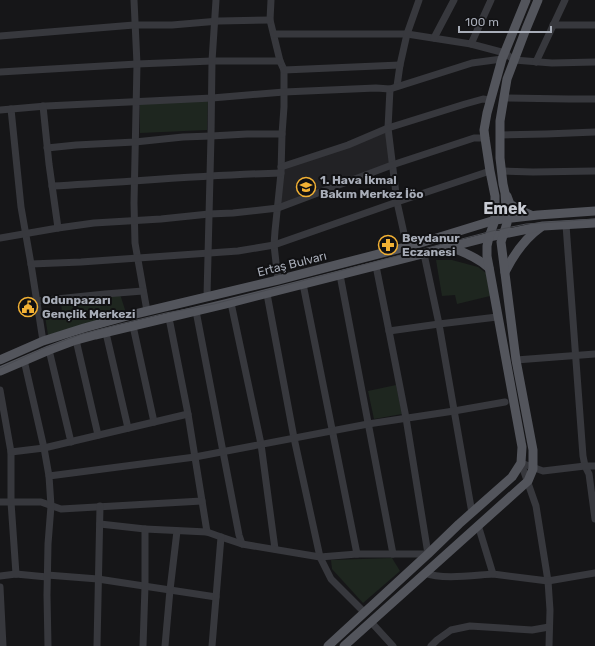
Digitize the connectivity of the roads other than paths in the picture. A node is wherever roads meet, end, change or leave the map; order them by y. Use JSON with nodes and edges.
{"nodes":[{"id":1,"x":134,"y":0,"type":"edge"},
{"id":2,"x":216,"y":0,"type":"edge"},
{"id":3,"x":272,"y":0,"type":"edge"},
{"id":4,"x":419,"y":0,"type":"edge"},
{"id":5,"x":454,"y":0,"type":"edge"},
{"id":6,"x":492,"y":0,"type":"edge"},
{"id":7,"x":526,"y":0,"type":"edge"},
{"id":8,"x":538,"y":0,"type":"edge"},
{"id":9,"x":565,"y":0,"type":"edge"},
{"id":10,"x":270,"y":20,"type":"junction"},
{"id":11,"x":215,"y":22,"type":"junction"},
{"id":12,"x":134,"y":25,"type":"junction"},
{"id":13,"x":553,"y":25,"type":"junction"},
{"id":14,"x":595,"y":25,"type":"edge"},
{"id":15,"x":274,"y":34,"type":"junction"},
{"id":16,"x":407,"y":34,"type":"junction"},
{"id":17,"x":0,"y":36,"type":"edge"},
{"id":18,"x":434,"y":38,"type":"junction"},
{"id":19,"x":471,"y":44,"type":"junction"},
{"id":20,"x":503,"y":56,"type":"junction"},
{"id":21,"x":280,"y":60,"type":"junction"},
{"id":22,"x":514,"y":60,"type":"junction"},
{"id":23,"x":212,"y":61,"type":"junction"},
{"id":24,"x":536,"y":62,"type":"junction"},
{"id":25,"x":595,"y":62,"type":"edge"},
{"id":26,"x":137,"y":64,"type":"junction"},
{"id":27,"x":400,"y":65,"type":"junction"},
{"id":28,"x":284,"y":70,"type":"junction"},
{"id":29,"x":0,"y":72,"type":"edge"},
{"id":30,"x":398,"y":86,"type":"junction"},
{"id":31,"x":390,"y":89,"type":"junction"},
{"id":32,"x":284,"y":92,"type":"junction"},
{"id":33,"x":212,"y":98,"type":"junction"},
{"id":34,"x":504,"y":98,"type":"junction"},
{"id":35,"x":595,"y":99,"type":"edge"},
{"id":36,"x":491,"y":100,"type":"junction"},
{"id":37,"x":136,"y":101,"type":"junction"},
{"id":38,"x":42,"y":106,"type":"junction"},
{"id":39,"x":11,"y":109,"type":"junction"},
{"id":40,"x":0,"y":110,"type":"edge"},
{"id":41,"x":388,"y":128,"type":"junction"},
{"id":42,"x":595,"y":132,"type":"edge"},
{"id":43,"x":282,"y":134,"type":"junction"},
{"id":44,"x":500,"y":134,"type":"junction"},
{"id":45,"x":212,"y":136,"type":"junction"},
{"id":46,"x":485,"y":138,"type":"junction"},
{"id":47,"x":135,"y":142,"type":"junction"},
{"id":48,"x":47,"y":148,"type":"junction"},
{"id":49,"x":392,"y":165,"type":"junction"},
{"id":50,"x":281,"y":170,"type":"junction"},
{"id":51,"x":490,"y":171,"type":"junction"},
{"id":52,"x":502,"y":171,"type":"junction"},
{"id":53,"x":595,"y":171,"type":"edge"},
{"id":54,"x":210,"y":176,"type":"junction"},
{"id":55,"x":135,"y":181,"type":"junction"},
{"id":56,"x":52,"y":186,"type":"junction"},
{"id":57,"x":506,"y":193,"type":"junction"},
{"id":58,"x":495,"y":196,"type":"junction"},
{"id":59,"x":397,"y":202,"type":"junction"},
{"id":60,"x":278,"y":208,"type":"junction"},
{"id":61,"x":595,"y":211,"type":"edge"},
{"id":62,"x":209,"y":214,"type":"junction"},
{"id":63,"x":533,"y":216,"type":"junction"},
{"id":64,"x":507,"y":219,"type":"junction"},
{"id":65,"x":135,"y":220,"type":"junction"},
{"id":66,"x":496,"y":220,"type":"junction"},
{"id":67,"x":595,"y":223,"type":"edge"},
{"id":68,"x":566,"y":225,"type":"junction"},
{"id":69,"x":478,"y":226,"type":"junction"},
{"id":70,"x":543,"y":226,"type":"junction"},
{"id":71,"x":58,"y":228,"type":"junction"},
{"id":72,"x":25,"y":234,"type":"junction"},
{"id":73,"x":503,"y":234,"type":"junction"},
{"id":74,"x":489,"y":237,"type":"junction"},
{"id":75,"x":0,"y":238,"type":"edge"},
{"id":76,"x":274,"y":245,"type":"junction"},
{"id":77,"x":407,"y":247,"type":"junction"},
{"id":78,"x":451,"y":247,"type":"junction"},
{"id":79,"x":208,"y":253,"type":"junction"},
{"id":80,"x":424,"y":254,"type":"junction"},
{"id":81,"x":138,"y":258,"type":"junction"},
{"id":82,"x":31,"y":264,"type":"junction"},
{"id":83,"x":376,"y":266,"type":"junction"},
{"id":84,"x":489,"y":268,"type":"junction"},
{"id":85,"x":505,"y":272,"type":"junction"},
{"id":86,"x":340,"y":275,"type":"junction"},
{"id":87,"x":278,"y":280,"type":"junction"},
{"id":88,"x":303,"y":284,"type":"junction"},
{"id":89,"x":143,"y":291,"type":"junction"},
{"id":90,"x":267,"y":294,"type":"junction"},
{"id":91,"x":207,"y":296,"type":"junction"},
{"id":92,"x":37,"y":301,"type":"junction"},
{"id":93,"x":231,"y":303,"type":"junction"},
{"id":94,"x":147,"y":311,"type":"junction"},
{"id":95,"x":196,"y":311,"type":"junction"},
{"id":96,"x":497,"y":317,"type":"junction"},
{"id":97,"x":169,"y":318,"type":"junction"},
{"id":98,"x":438,"y":324,"type":"junction"},
{"id":99,"x":133,"y":326,"type":"junction"},
{"id":100,"x":389,"y":331,"type":"junction"},
{"id":101,"x":106,"y":333,"type":"junction"},
{"id":102,"x":76,"y":340,"type":"junction"},
{"id":103,"x":43,"y":341,"type":"junction"},
{"id":104,"x":49,"y":350,"type":"junction"},
{"id":105,"x":595,"y":354,"type":"edge"},
{"id":106,"x":576,"y":355,"type":"junction"},
{"id":107,"x":0,"y":357,"type":"edge"},
{"id":108,"x":24,"y":360,"type":"junction"},
{"id":109,"x":516,"y":360,"type":"junction"},
{"id":110,"x":0,"y":371,"type":"edge"},
{"id":111,"x":0,"y":390,"type":"edge"},
{"id":112,"x":505,"y":402,"type":"dead end"},
{"id":113,"x":454,"y":411,"type":"junction"},
{"id":114,"x":188,"y":414,"type":"junction"},
{"id":115,"x":406,"y":418,"type":"junction"},
{"id":116,"x":154,"y":422,"type":"junction"},
{"id":117,"x":368,"y":424,"type":"junction"},
{"id":118,"x":128,"y":428,"type":"junction"},
{"id":119,"x":333,"y":431,"type":"junction"},
{"id":120,"x":98,"y":435,"type":"junction"},
{"id":121,"x":294,"y":438,"type":"junction"},
{"id":122,"x":70,"y":442,"type":"junction"},
{"id":123,"x":261,"y":444,"type":"junction"},
{"id":124,"x":44,"y":448,"type":"junction"},
{"id":125,"x":11,"y":452,"type":"junction"},
{"id":126,"x":223,"y":452,"type":"junction"},
{"id":127,"x":195,"y":457,"type":"junction"},
{"id":128,"x":521,"y":463,"type":"junction"},
{"id":129,"x":585,"y":466,"type":"junction"},
{"id":130,"x":595,"y":466,"type":"edge"},
{"id":131,"x":534,"y":468,"type":"junction"},
{"id":132,"x":49,"y":476,"type":"junction"},
{"id":133,"x":528,"y":481,"type":"junction"},
{"id":134,"x":202,"y":501,"type":"junction"},
{"id":135,"x":0,"y":502,"type":"edge"},
{"id":136,"x":11,"y":502,"type":"junction"},
{"id":137,"x":51,"y":506,"type":"junction"},
{"id":138,"x":100,"y":506,"type":"junction"},
{"id":139,"x":472,"y":513,"type":"junction"},
{"id":140,"x":595,"y":519,"type":"edge"},
{"id":141,"x":100,"y":524,"type":"junction"},
{"id":142,"x":478,"y":526,"type":"junction"},
{"id":143,"x":146,"y":529,"type":"junction"},
{"id":144,"x":177,"y":531,"type":"junction"},
{"id":145,"x":207,"y":532,"type":"junction"},
{"id":146,"x":220,"y":538,"type":"junction"},
{"id":147,"x":242,"y":544,"type":"junction"},
{"id":148,"x":275,"y":549,"type":"junction"},
{"id":149,"x":357,"y":554,"type":"junction"},
{"id":150,"x":393,"y":554,"type":"junction"},
{"id":151,"x":428,"y":554,"type":"junction"},
{"id":152,"x":320,"y":557,"type":"junction"},
{"id":153,"x":425,"y":573,"type":"junction"},
{"id":154,"x":595,"y":573,"type":"edge"},
{"id":155,"x":16,"y":574,"type":"junction"},
{"id":156,"x":493,"y":574,"type":"junction"},
{"id":157,"x":0,"y":576,"type":"edge"},
{"id":158,"x":47,"y":576,"type":"junction"},
{"id":159,"x":98,"y":579,"type":"junction"},
{"id":160,"x":548,"y":581,"type":"junction"},
{"id":161,"x":145,"y":586,"type":"junction"},
{"id":162,"x":0,"y":587,"type":"edge"},
{"id":163,"x":170,"y":590,"type":"junction"},
{"id":164,"x":216,"y":597,"type":"junction"},
{"id":165,"x":364,"y":612,"type":"junction"},
{"id":166,"x":371,"y":622,"type":"junction"},
{"id":167,"x":549,"y":627,"type":"junction"},
{"id":168,"x":3,"y":646,"type":"edge"},
{"id":169,"x":48,"y":646,"type":"edge"},
{"id":170,"x":97,"y":646,"type":"edge"},
{"id":171,"x":143,"y":646,"type":"edge"},
{"id":172,"x":165,"y":646,"type":"edge"},
{"id":173,"x":212,"y":646,"type":"edge"},
{"id":174,"x":328,"y":646,"type":"edge"},
{"id":175,"x":344,"y":646,"type":"edge"},
{"id":176,"x":393,"y":646,"type":"edge"},
{"id":177,"x":431,"y":646,"type":"edge"},
{"id":178,"x":549,"y":646,"type":"edge"}],
"edges":[{"from":1,"to":12,"type":"street"},
{"from":2,"to":11,"type":"street"},
{"from":3,"to":10,"type":"street"},
{"from":4,"to":16,"type":"street"},
{"from":5,"to":18,"type":"street"},
{"from":6,"to":19,"type":"street"},
{"from":7,"to":20,"type":"main road"},
{"from":8,"to":22,"type":"main road"},
{"from":9,"to":13,"type":"street"},
{"from":10,"to":11,"type":"street"},
{"from":10,"to":15,"type":"street"},
{"from":11,"to":12,"type":"street"},
{"from":11,"to":23,"type":"street"},
{"from":12,"to":17,"type":"street"},
{"from":12,"to":26,"type":"street"},
{"from":13,"to":14,"type":"street"},
{"from":13,"to":24,"type":"street"},
{"from":15,"to":16,"type":"street"},
{"from":15,"to":21,"type":"street"},
{"from":16,"to":18,"type":"street"},
{"from":16,"to":27,"type":"street"},
{"from":18,"to":19,"type":"street"},
{"from":19,"to":20,"type":"street"},
{"from":20,"to":22,"type":"street"},
{"from":20,"to":30,"type":"street"},
{"from":20,"to":36,"type":"main road"},
{"from":21,"to":23,"type":"street"},
{"from":21,"to":28,"type":"street"},
{"from":22,"to":24,"type":"street"},
{"from":22,"to":34,"type":"main road"},
{"from":23,"to":26,"type":"street"},
{"from":23,"to":33,"type":"street"},
{"from":24,"to":25,"type":"street"},
{"from":26,"to":29,"type":"street"},
{"from":26,"to":37,"type":"street"},
{"from":27,"to":28,"type":"street"},
{"from":27,"to":30,"type":"street"},
{"from":28,"to":32,"type":"street"},
{"from":30,"to":31,"type":"street"},
{"from":31,"to":32,"type":"street"},
{"from":31,"to":41,"type":"street"},
{"from":32,"to":33,"type":"street"},
{"from":32,"to":43,"type":"street"},
{"from":33,"to":37,"type":"street"},
{"from":33,"to":45,"type":"street"},
{"from":34,"to":35,"type":"street"},
{"from":34,"to":44,"type":"main road"},
{"from":36,"to":41,"type":"street"},
{"from":36,"to":46,"type":"main road"},
{"from":37,"to":38,"type":"street"},
{"from":37,"to":47,"type":"street"},
{"from":38,"to":39,"type":"street"},
{"from":38,"to":48,"type":"street"},
{"from":39,"to":40,"type":"street"},
{"from":39,"to":72,"type":"street"},
{"from":41,"to":49,"type":"street"},
{"from":41,"to":50,"type":"street"},
{"from":42,"to":44,"type":"street"},
{"from":43,"to":45,"type":"street"},
{"from":43,"to":50,"type":"street"},
{"from":44,"to":52,"type":"main road"},
{"from":45,"to":47,"type":"street"},
{"from":45,"to":54,"type":"street"},
{"from":46,"to":49,"type":"street"},
{"from":46,"to":51,"type":"main road"},
{"from":47,"to":48,"type":"street"},
{"from":47,"to":55,"type":"street"},
{"from":48,"to":56,"type":"street"},
{"from":49,"to":59,"type":"street"},
{"from":49,"to":60,"type":"street"},
{"from":50,"to":54,"type":"street"},
{"from":50,"to":60,"type":"street"},
{"from":51,"to":58,"type":"main road"},
{"from":51,"to":59,"type":"street"},
{"from":52,"to":53,"type":"street"},
{"from":52,"to":57,"type":"main road"},
{"from":54,"to":55,"type":"street"},
{"from":54,"to":62,"type":"street"},
{"from":55,"to":56,"type":"street"},
{"from":55,"to":65,"type":"street"},
{"from":56,"to":71,"type":"street"},
{"from":57,"to":63,"type":"main road"},
{"from":57,"to":64,"type":"main road"},
{"from":58,"to":66,"type":"main road"},
{"from":58,"to":69,"type":"main road"},
{"from":59,"to":76,"type":"street"},
{"from":59,"to":77,"type":"street"},
{"from":60,"to":62,"type":"street"},
{"from":60,"to":76,"type":"street"},
{"from":61,"to":63,"type":"main road","name":"Ertaş Bulvarı"},
{"from":62,"to":65,"type":"street"},
{"from":62,"to":79,"type":"street"},
{"from":63,"to":64,"type":"main road","name":"Ertaş Bulvarı"},
{"from":64,"to":66,"type":"main road","name":"Ertaş Bulvarı"},
{"from":64,"to":73,"type":"main road"},
{"from":65,"to":71,"type":"street"},
{"from":65,"to":81,"type":"street"},
{"from":66,"to":69,"type":"main road","name":"Ertaş Bulvarı"},
{"from":66,"to":74,"type":"main road"},
{"from":67,"to":68,"type":"main road","name":"Ertaş Bulvarı"},
{"from":68,"to":70,"type":"main road","name":"Ertaş Bulvarı"},
{"from":68,"to":106,"type":"street"},
{"from":69,"to":77,"type":"main road","name":"Ertaş Bulvarı"},
{"from":70,"to":73,"type":"main road","name":"Ertaş Bulvarı"},
{"from":70,"to":85,"type":"main road"},
{"from":71,"to":72,"type":"street"},
{"from":72,"to":75,"type":"street"},
{"from":72,"to":82,"type":"street"},
{"from":73,"to":74,"type":"main road","name":"Ertaş Bulvarı"},
{"from":73,"to":85,"type":"main road"},
{"from":74,"to":78,"type":"main road","name":"Ertaş Bulvarı"},
{"from":74,"to":84,"type":"main road"},
{"from":76,"to":79,"type":"street"},
{"from":76,"to":87,"type":"street"},
{"from":77,"to":87,"type":"main road","name":"Ertaş Bulvarı"},
{"from":78,"to":80,"type":"main road","name":"Ertaş Bulvarı"},
{"from":78,"to":84,"type":"main road"},
{"from":79,"to":81,"type":"street"},
{"from":79,"to":91,"type":"street"},
{"from":80,"to":83,"type":"main road","name":"Ertaş Bulvarı"},
{"from":80,"to":98,"type":"street"},
{"from":81,"to":82,"type":"street"},
{"from":81,"to":89,"type":"street"},
{"from":82,"to":92,"type":"street"},
{"from":83,"to":86,"type":"main road","name":"Ertaş Bulvarı"},
{"from":83,"to":100,"type":"street"},
{"from":84,"to":96,"type":"main road"},
{"from":85,"to":109,"type":"main road"},
{"from":86,"to":88,"type":"main road","name":"Ertaş Bulvarı"},
{"from":86,"to":117,"type":"street"},
{"from":87,"to":91,"type":"main road","name":"Ertaş Bulvarı"},
{"from":88,"to":90,"type":"main road","name":"Ertaş Bulvarı"},
{"from":88,"to":119,"type":"street"},
{"from":89,"to":92,"type":"street"},
{"from":89,"to":94,"type":"street"},
{"from":90,"to":93,"type":"main road","name":"Ertaş Bulvarı"},
{"from":90,"to":121,"type":"street"},
{"from":91,"to":94,"type":"main road","name":"Ertaş Bulvarı"},
{"from":92,"to":103,"type":"street"},
{"from":93,"to":95,"type":"main road","name":"Ertaş Bulvarı"},
{"from":93,"to":123,"type":"street"},
{"from":94,"to":103,"type":"main road","name":"Ertaş Bulvarı"},
{"from":95,"to":97,"type":"main road","name":"Ertaş Bulvarı"},
{"from":95,"to":126,"type":"street"},
{"from":96,"to":98,"type":"street"},
{"from":96,"to":128,"type":"main road"},
{"from":97,"to":99,"type":"main road","name":"Ertaş Bulvarı"},
{"from":97,"to":114,"type":"street"},
{"from":98,"to":100,"type":"street"},
{"from":98,"to":113,"type":"street"},
{"from":99,"to":101,"type":"main road","name":"Ertaş Bulvarı"},
{"from":99,"to":116,"type":"street"},
{"from":100,"to":115,"type":"street"},
{"from":101,"to":102,"type":"main road","name":"Ertaş Bulvarı"},
{"from":101,"to":118,"type":"street"},
{"from":102,"to":104,"type":"main road","name":"Ertaş Bulvarı"},
{"from":102,"to":120,"type":"street"},
{"from":103,"to":107,"type":"main road","name":"Ertaş Bulvarı"},
{"from":104,"to":108,"type":"main road","name":"Ertaş Bulvarı"},
{"from":104,"to":122,"type":"street"},
{"from":105,"to":106,"type":"street"},
{"from":106,"to":109,"type":"street"},
{"from":106,"to":129,"type":"street"},
{"from":108,"to":110,"type":"main road","name":"Ertaş Bulvarı"},
{"from":108,"to":124,"type":"street"},
{"from":109,"to":131,"type":"main road"},
{"from":111,"to":125,"type":"street"},
{"from":112,"to":113,"type":"street"},
{"from":113,"to":115,"type":"street"},
{"from":113,"to":139,"type":"street"},
{"from":114,"to":116,"type":"street"},
{"from":114,"to":127,"type":"street"},
{"from":115,"to":117,"type":"street"},
{"from":115,"to":151,"type":"street"},
{"from":116,"to":118,"type":"street"},
{"from":117,"to":119,"type":"street"},
{"from":117,"to":150,"type":"street"},
{"from":118,"to":120,"type":"street"},
{"from":119,"to":121,"type":"street"},
{"from":119,"to":149,"type":"street"},
{"from":120,"to":122,"type":"street"},
{"from":121,"to":123,"type":"street"},
{"from":121,"to":152,"type":"street"},
{"from":122,"to":124,"type":"street"},
{"from":123,"to":126,"type":"street"},
{"from":123,"to":148,"type":"street"},
{"from":124,"to":125,"type":"street"},
{"from":124,"to":132,"type":"street"},
{"from":125,"to":136,"type":"street"},
{"from":126,"to":127,"type":"street"},
{"from":126,"to":147,"type":"street"},
{"from":127,"to":132,"type":"street"},
{"from":127,"to":134,"type":"street"},
{"from":128,"to":131,"type":"street"},
{"from":128,"to":133,"type":"street"},
{"from":128,"to":139,"type":"main road"},
{"from":129,"to":130,"type":"street"},
{"from":129,"to":131,"type":"street"},
{"from":129,"to":140,"type":"street"},
{"from":131,"to":133,"type":"main road"},
{"from":132,"to":137,"type":"street"},
{"from":133,"to":142,"type":"main road"},
{"from":133,"to":160,"type":"street"},
{"from":134,"to":138,"type":"street"},
{"from":134,"to":145,"type":"street"},
{"from":135,"to":136,"type":"street"},
{"from":136,"to":137,"type":"street"},
{"from":136,"to":155,"type":"street"},
{"from":137,"to":138,"type":"street"},
{"from":137,"to":158,"type":"street"},
{"from":138,"to":141,"type":"street"},
{"from":139,"to":151,"type":"main road"},
{"from":141,"to":143,"type":"street"},
{"from":141,"to":159,"type":"street"},
{"from":142,"to":153,"type":"main road"},
{"from":142,"to":156,"type":"street"},
{"from":143,"to":144,"type":"street"},
{"from":143,"to":161,"type":"street"},
{"from":144,"to":145,"type":"street"},
{"from":144,"to":163,"type":"street"},
{"from":145,"to":146,"type":"street"},
{"from":146,"to":147,"type":"street"},
{"from":146,"to":164,"type":"street"},
{"from":147,"to":148,"type":"street"},
{"from":148,"to":152,"type":"street"},
{"from":149,"to":150,"type":"street"},
{"from":149,"to":152,"type":"street"},
{"from":150,"to":151,"type":"street"},
{"from":151,"to":165,"type":"main road"},
{"from":152,"to":165,"type":"street"},
{"from":153,"to":156,"type":"street"},
{"from":153,"to":166,"type":"main road"},
{"from":154,"to":160,"type":"street"},
{"from":155,"to":157,"type":"street"},
{"from":155,"to":158,"type":"street"},
{"from":156,"to":160,"type":"street"},
{"from":158,"to":159,"type":"street"},
{"from":158,"to":169,"type":"street"},
{"from":159,"to":161,"type":"street"},
{"from":159,"to":170,"type":"street"},
{"from":160,"to":167,"type":"street"},
{"from":161,"to":163,"type":"street"},
{"from":161,"to":171,"type":"street"},
{"from":162,"to":168,"type":"street"},
{"from":163,"to":164,"type":"street"},
{"from":163,"to":172,"type":"street"},
{"from":164,"to":173,"type":"street"},
{"from":165,"to":174,"type":"main road"},
{"from":166,"to":175,"type":"main road"},
{"from":166,"to":176,"type":"street"},
{"from":167,"to":177,"type":"street"},
{"from":167,"to":178,"type":"street"}]}
